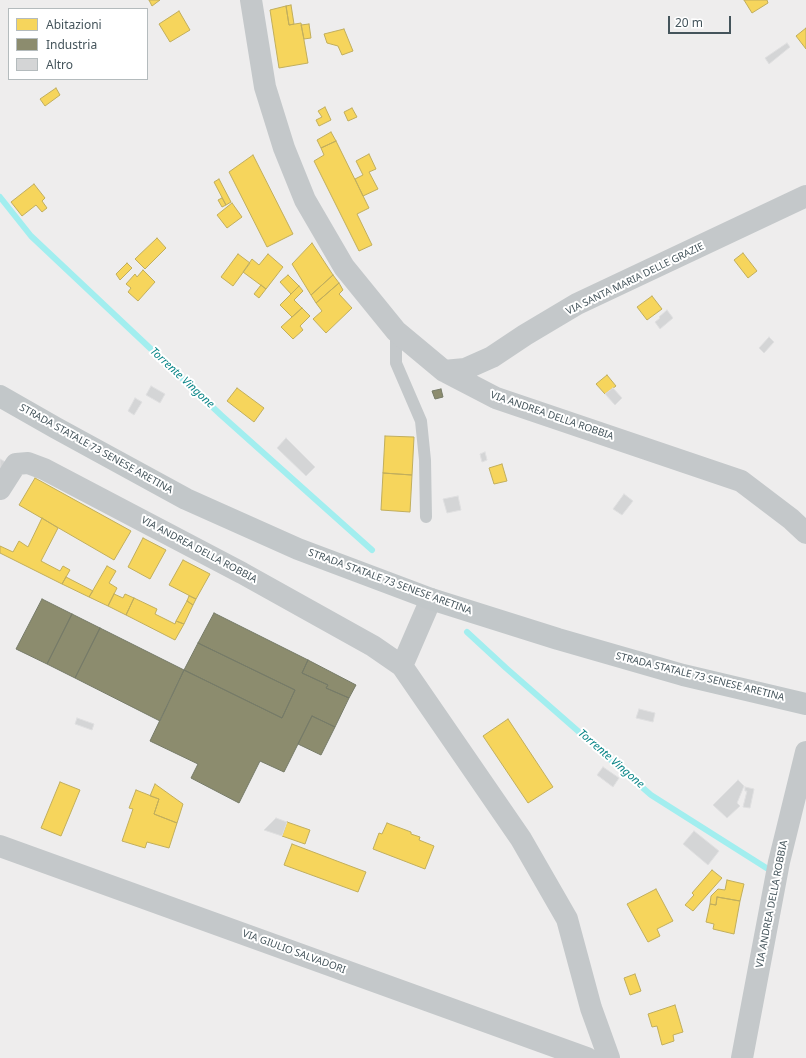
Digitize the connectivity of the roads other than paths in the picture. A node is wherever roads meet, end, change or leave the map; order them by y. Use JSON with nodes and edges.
{"nodes":[{"id":1,"x":251,"y":0,"type":"edge"},
{"id":2,"x":806,"y":196,"type":"edge"},
{"id":3,"x":396,"y":331,"type":"junction"},
{"id":4,"x":444,"y":371,"type":"junction"},
{"id":5,"x":0,"y":396,"type":"edge"},
{"id":6,"x":0,"y":489,"type":"edge"},
{"id":7,"x":426,"y":517,"type":"dead end"},
{"id":8,"x":806,"y":533,"type":"edge"},
{"id":9,"x":431,"y":599,"type":"junction"},
{"id":10,"x":402,"y":666,"type":"junction"},
{"id":11,"x":806,"y":704,"type":"edge"},
{"id":12,"x":806,"y":752,"type":"edge"},
{"id":13,"x":0,"y":846,"type":"edge"},
{"id":14,"x":587,"y":1058,"type":"edge"},
{"id":15,"x":609,"y":1058,"type":"edge"},
{"id":16,"x":742,"y":1058,"type":"edge"}],
"edges":[{"from":1,"to":3,"type":"street","name":"VIA ANDREA DELLA ROBBIA"},
{"from":2,"to":4,"type":"street","name":"VIA SANTA MARIA DELLE GRAZIE"},
{"from":3,"to":4,"type":"street","name":"VIA ANDREA DELLA ROBBIA"},
{"from":3,"to":7,"type":"lane"},
{"from":4,"to":8,"type":"street","name":"VIA ANDREA DELLA ROBBIA"},
{"from":5,"to":9,"type":"main road","name":"STRADA STATALE 73 SENESE ARETINA"},
{"from":6,"to":10,"type":"street","name":"VIA ANDREA DELLA ROBBIA"},
{"from":9,"to":10,"type":"street"},
{"from":9,"to":11,"type":"main road","name":"STRADA STATALE 73 SENESE ARETINA"},
{"from":10,"to":15,"type":"street"},
{"from":12,"to":16,"type":"street","name":"VIA ANDREA DELLA ROBBIA"},
{"from":13,"to":14,"type":"street","name":"VIA GIULIO SALVADORI"}]}
